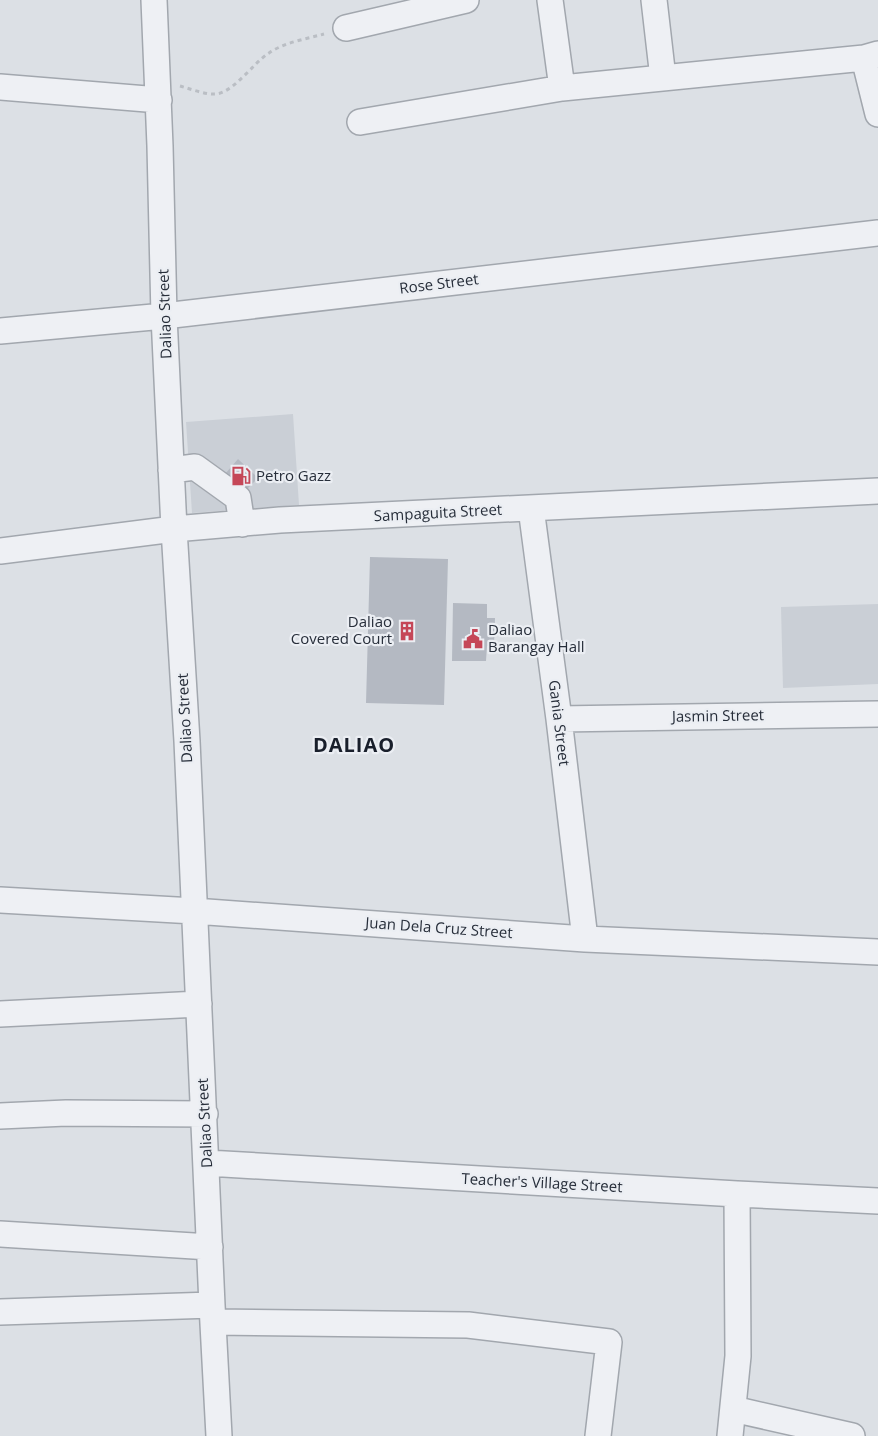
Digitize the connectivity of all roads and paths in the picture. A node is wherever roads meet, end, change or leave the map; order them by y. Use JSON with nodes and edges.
{"nodes":[{"id":1,"x":154,"y":0,"type":"edge"},
{"id":2,"x":466,"y":0,"type":"edge"},
{"id":3,"x":550,"y":0,"type":"edge"},
{"id":4,"x":654,"y":0,"type":"edge"},
{"id":5,"x":346,"y":28,"type":"joint"},
{"id":6,"x":871,"y":56,"type":"edge"},
{"id":7,"x":663,"y":78,"type":"junction"},
{"id":8,"x":0,"y":87,"type":"edge"},
{"id":9,"x":562,"y":88,"type":"junction"},
{"id":10,"x":158,"y":90,"type":"junction"},
{"id":11,"x":878,"y":114,"type":"edge"},
{"id":12,"x":360,"y":122,"type":"dead end"},
{"id":13,"x":878,"y":233,"type":"edge"},
{"id":14,"x":164,"y":316,"type":"junction"},
{"id":15,"x":0,"y":331,"type":"edge"},
{"id":16,"x":171,"y":470,"type":"junction"},
{"id":17,"x":878,"y":491,"type":"edge"},
{"id":18,"x":531,"y":508,"type":"junction"},
{"id":19,"x":242,"y":524,"type":"junction"},
{"id":20,"x":174,"y":528,"type":"junction"},
{"id":21,"x":0,"y":551,"type":"edge"},
{"id":22,"x":878,"y":714,"type":"edge"},
{"id":23,"x":559,"y":719,"type":"junction"},
{"id":24,"x":0,"y":900,"type":"edge"},
{"id":25,"x":194,"y":911,"type":"junction"},
{"id":26,"x":585,"y":939,"type":"junction"},
{"id":27,"x":878,"y":952,"type":"edge"},
{"id":28,"x":199,"y":1004,"type":"junction"},
{"id":29,"x":0,"y":1014,"type":"edge"},
{"id":30,"x":205,"y":1114,"type":"junction"},
{"id":31,"x":0,"y":1116,"type":"edge"},
{"id":32,"x":206,"y":1163,"type":"junction"},
{"id":33,"x":738,"y":1194,"type":"junction"},
{"id":34,"x":878,"y":1201,"type":"edge"},
{"id":35,"x":0,"y":1234,"type":"edge"},
{"id":36,"x":210,"y":1247,"type":"junction"},
{"id":37,"x":0,"y":1312,"type":"edge"},
{"id":38,"x":212,"y":1313,"type":"junction"},
{"id":39,"x":733,"y":1409,"type":"junction"},
{"id":40,"x":220,"y":1436,"type":"edge"},
{"id":41,"x":598,"y":1436,"type":"edge"},
{"id":42,"x":730,"y":1436,"type":"edge"},
{"id":43,"x":852,"y":1436,"type":"edge"}],
"edges":[{"from":1,"to":10,"type":"street","name":"Daliao Street"},
{"from":2,"to":5,"type":"street"},
{"from":3,"to":9,"type":"street"},
{"from":4,"to":7,"type":"street"},
{"from":5,"to":10,"type":"path"},
{"from":6,"to":7,"type":"street"},
{"from":6,"to":11,"type":"street"},
{"from":7,"to":9,"type":"street"},
{"from":8,"to":10,"type":"street"},
{"from":9,"to":12,"type":"street"},
{"from":10,"to":14,"type":"street","name":"Daliao Street"},
{"from":13,"to":14,"type":"street","name":"Rose Street"},
{"from":14,"to":15,"type":"street","name":"Rose Street"},
{"from":14,"to":16,"type":"street","name":"Daliao Street"},
{"from":16,"to":19,"type":"street"},
{"from":16,"to":20,"type":"street","name":"Daliao Street"},
{"from":17,"to":18,"type":"street","name":"Sampaguita Street"},
{"from":18,"to":19,"type":"street","name":"Sampaguita Street"},
{"from":18,"to":23,"type":"street","name":"Gania Street"},
{"from":19,"to":20,"type":"street","name":"Sampaguita Street"},
{"from":20,"to":21,"type":"street","name":"Sampaguita Street"},
{"from":20,"to":25,"type":"street","name":"Daliao Street"},
{"from":22,"to":23,"type":"street","name":"Jasmin Street"},
{"from":23,"to":26,"type":"street","name":"Gania Street"},
{"from":24,"to":25,"type":"street","name":"Juan Dela Cruz Street"},
{"from":25,"to":26,"type":"street","name":"Juan Dela Cruz Street"},
{"from":25,"to":28,"type":"street","name":"Daliao Street"},
{"from":26,"to":27,"type":"street","name":"Juan Dela Cruz Street"},
{"from":28,"to":29,"type":"street"},
{"from":28,"to":30,"type":"street","name":"Daliao Street"},
{"from":30,"to":31,"type":"street"},
{"from":30,"to":32,"type":"street","name":"Daliao Street"},
{"from":32,"to":33,"type":"street","name":"Teacher's Village Street"},
{"from":32,"to":36,"type":"street","name":"Daliao Street"},
{"from":33,"to":34,"type":"street","name":"Teacher's Village Street"},
{"from":33,"to":39,"type":"street"},
{"from":35,"to":36,"type":"street"},
{"from":36,"to":38,"type":"street","name":"Daliao Street"},
{"from":37,"to":38,"type":"street"},
{"from":38,"to":40,"type":"street","name":"Daliao Street"},
{"from":38,"to":41,"type":"street"},
{"from":39,"to":42,"type":"street"},
{"from":39,"to":43,"type":"street"}]}
